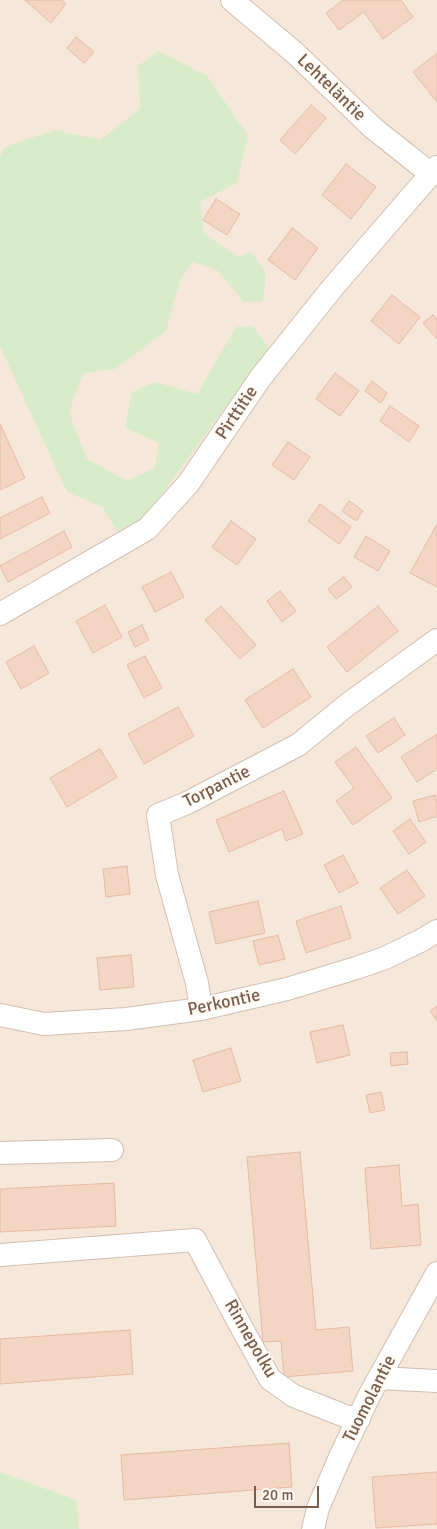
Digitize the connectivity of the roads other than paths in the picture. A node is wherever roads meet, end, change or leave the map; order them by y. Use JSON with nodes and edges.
{"nodes":[{"id":1,"x":232,"y":0,"type":"edge"},
{"id":2,"x":434,"y":170,"type":"edge"},
{"id":3,"x":0,"y":614,"type":"edge"},
{"id":4,"x":437,"y":640,"type":"edge"},
{"id":5,"x":437,"y":931,"type":"edge"},
{"id":6,"x":201,"y":1009,"type":"junction"},
{"id":7,"x":0,"y":1015,"type":"edge"},
{"id":8,"x":112,"y":1150,"type":"dead end"},
{"id":9,"x":0,"y":1153,"type":"edge"},
{"id":10,"x":0,"y":1255,"type":"edge"},
{"id":11,"x":437,"y":1273,"type":"edge"},
{"id":12,"x":379,"y":1378,"type":"junction"},
{"id":13,"x":437,"y":1381,"type":"edge"},
{"id":14,"x":359,"y":1419,"type":"junction"},
{"id":15,"x":313,"y":1529,"type":"edge"}],
"edges":[{"from":1,"to":2,"type":"street","name":"Lehteläntie"},
{"from":2,"to":3,"type":"street","name":"Pirttitie"},
{"from":4,"to":6,"type":"street","name":"Torpantie"},
{"from":5,"to":6,"type":"street","name":"Perkontie"},
{"from":6,"to":7,"type":"street","name":"Perkontie"},
{"from":8,"to":9,"type":"street"},
{"from":10,"to":14,"type":"street","name":"Rinnepolku"},
{"from":11,"to":12,"type":"street","name":"Tuomolantie"},
{"from":12,"to":13,"type":"street"},
{"from":12,"to":14,"type":"street","name":"Tuomolantie"},
{"from":14,"to":15,"type":"street","name":"Tuomolantie"}]}
